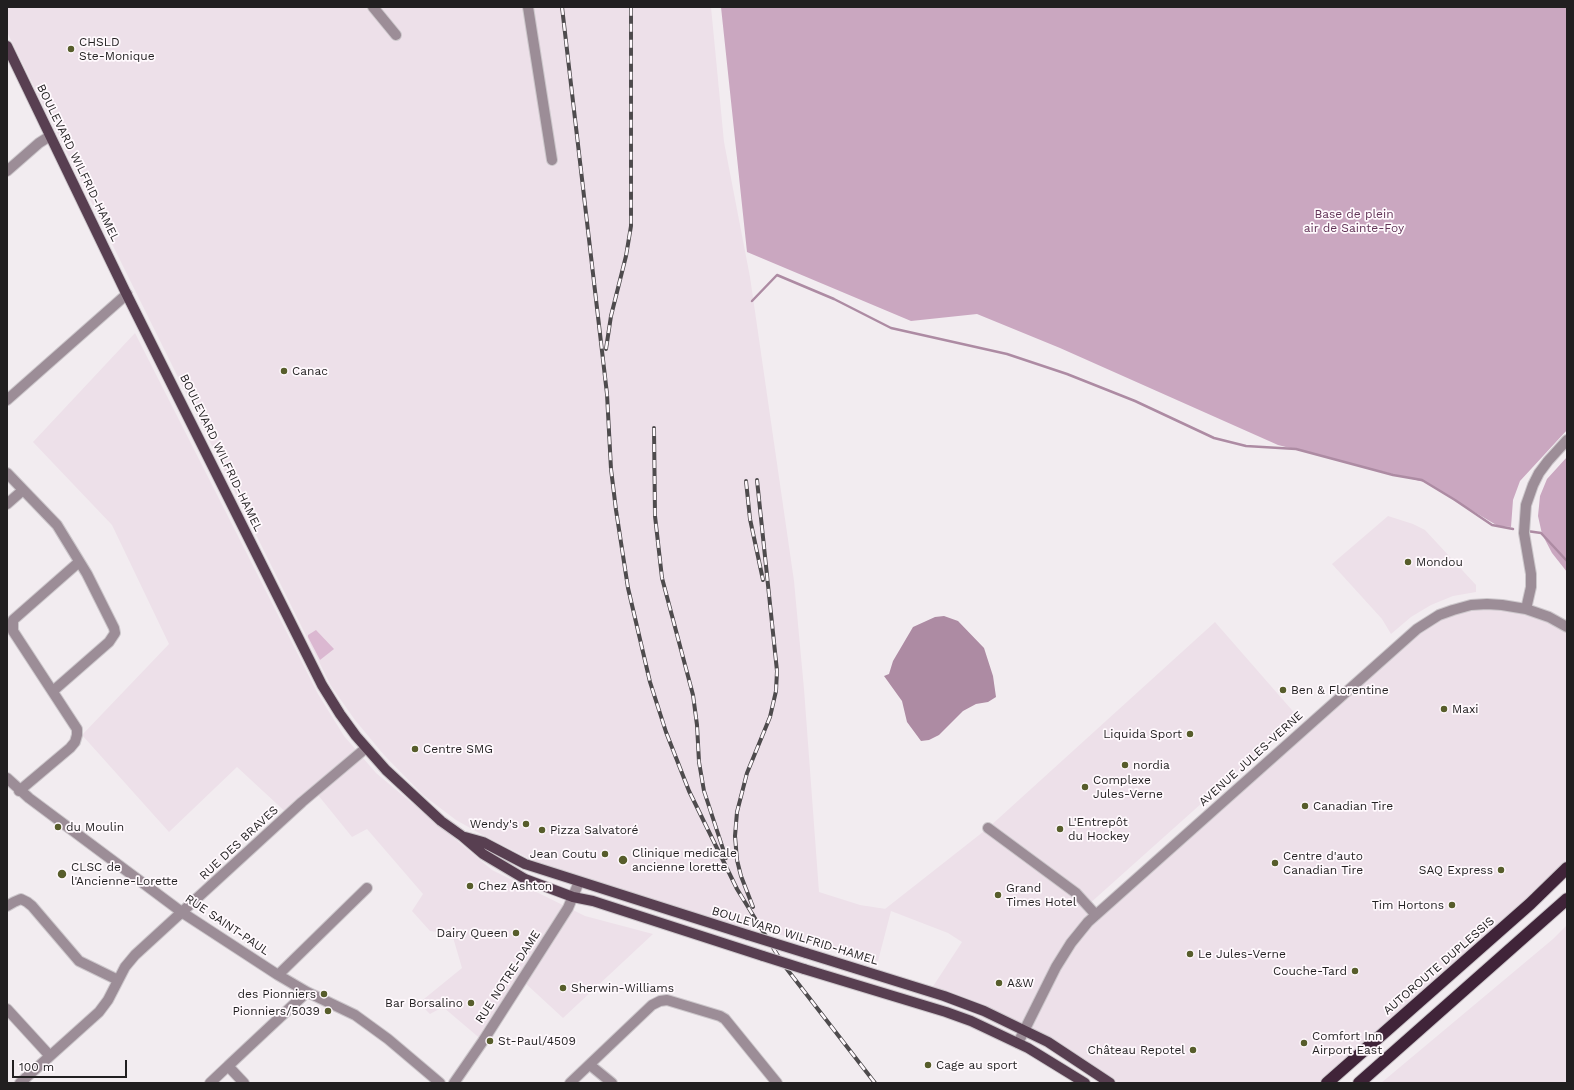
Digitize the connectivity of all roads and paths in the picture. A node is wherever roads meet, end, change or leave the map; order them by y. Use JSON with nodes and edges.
{"nodes":[{"id":1,"x":373,"y":7,"type":"edge"},
{"id":2,"x":528,"y":7,"type":"edge"},
{"id":3,"x":396,"y":35,"type":"dead end"},
{"id":4,"x":7,"y":46,"type":"edge"},
{"id":5,"x":50,"y":136,"type":"junction"},
{"id":6,"x":552,"y":160,"type":"dead end"},
{"id":7,"x":7,"y":171,"type":"edge"},
{"id":8,"x":127,"y":294,"type":"junction"},
{"id":9,"x":7,"y":400,"type":"edge"},
{"id":10,"x":1567,"y":440,"type":"edge"},
{"id":11,"x":7,"y":473,"type":"edge"},
{"id":12,"x":22,"y":490,"type":"junction"},
{"id":13,"x":7,"y":504,"type":"edge"},
{"id":14,"x":79,"y":562,"type":"junction"},
{"id":15,"x":1526,"y":608,"type":"junction"},
{"id":16,"x":1567,"y":627,"type":"edge"},
{"id":17,"x":53,"y":691,"type":"junction"},
{"id":18,"x":366,"y":748,"type":"junction"},
{"id":19,"x":8,"y":782,"type":"edge"},
{"id":20,"x":19,"y":791,"type":"junction"},
{"id":21,"x":988,"y":828,"type":"dead end"},
{"id":22,"x":462,"y":836,"type":"junction"},
{"id":23,"x":1567,"y":868,"type":"edge"},
{"id":24,"x":579,"y":882,"type":"junction"},
{"id":25,"x":367,"y":888,"type":"dead end"},
{"id":26,"x":573,"y":897,"type":"junction"},
{"id":27,"x":1567,"y":899,"type":"edge"},
{"id":28,"x":7,"y":906,"type":"edge"},
{"id":29,"x":183,"y":913,"type":"junction"},
{"id":30,"x":1096,"y":915,"type":"junction"},
{"id":31,"x":278,"y":975,"type":"junction"},
{"id":32,"x":118,"y":980,"type":"junction"},
{"id":33,"x":306,"y":992,"type":"junction"},
{"id":34,"x":7,"y":1009,"type":"edge"},
{"id":35,"x":1024,"y":1030,"type":"junction"},
{"id":36,"x":1018,"y":1042,"type":"junction"},
{"id":37,"x":50,"y":1056,"type":"junction"},
{"id":38,"x":590,"y":1065,"type":"junction"},
{"id":39,"x":228,"y":1066,"type":"junction"},
{"id":40,"x":20,"y":1083,"type":"edge"},
{"id":41,"x":210,"y":1083,"type":"edge"},
{"id":42,"x":244,"y":1083,"type":"edge"},
{"id":43,"x":440,"y":1083,"type":"edge"},
{"id":44,"x":454,"y":1083,"type":"edge"},
{"id":45,"x":570,"y":1083,"type":"edge"},
{"id":46,"x":612,"y":1083,"type":"edge"},
{"id":47,"x":777,"y":1083,"type":"edge"},
{"id":48,"x":1085,"y":1083,"type":"edge"},
{"id":49,"x":1110,"y":1083,"type":"edge"},
{"id":50,"x":1327,"y":1083,"type":"edge"},
{"id":51,"x":1359,"y":1083,"type":"edge"}],
"edges":[{"from":1,"to":3,"type":"street"},
{"from":2,"to":6,"type":"street"},
{"from":4,"to":5,"type":"main road","name":"BOULEVARD WILFRID-HAMEL"},
{"from":5,"to":7,"type":"street"},
{"from":5,"to":8,"type":"main road","name":"BOULEVARD WILFRID-HAMEL"},
{"from":8,"to":9,"type":"street"},
{"from":8,"to":18,"type":"main road","name":"BOULEVARD WILFRID-HAMEL"},
{"from":10,"to":15,"type":"street"},
{"from":11,"to":12,"type":"street"},
{"from":12,"to":13,"type":"street"},
{"from":12,"to":14,"type":"street"},
{"from":14,"to":17,"type":"street"},
{"from":14,"to":17,"type":"street"},
{"from":15,"to":16,"type":"street","name":"AVENUE JULES-VERNE"},
{"from":15,"to":30,"type":"street","name":"AVENUE JULES-VERNE"},
{"from":17,"to":20,"type":"street"},
{"from":18,"to":22,"type":"main road","name":"BOULEVARD WILFRID-HAMEL"},
{"from":18,"to":29,"type":"street","name":"RUE DES BRAVES"},
{"from":19,"to":20,"type":"street","name":"RUE SAINT-PAUL"},
{"from":20,"to":29,"type":"street","name":"RUE SAINT-PAUL"},
{"from":21,"to":30,"type":"street"},
{"from":22,"to":24,"type":"main road","name":"BOULEVARD WILFRID-HAMEL"},
{"from":22,"to":26,"type":"main road","name":"BOULEVARD WILFRID-HAMEL"},
{"from":23,"to":50,"type":"highway","name":"AUTOROUTE DUPLESSIS"},
{"from":24,"to":26,"type":"street","name":"RUE NOTRE-DAME"},
{"from":24,"to":35,"type":"main road","name":"BOULEVARD WILFRID-HAMEL","bridge":true},
{"from":25,"to":31,"type":"street"},
{"from":26,"to":36,"type":"main road","name":"BOULEVARD WILFRID-HAMEL","bridge":true},
{"from":26,"to":44,"type":"street","name":"RUE NOTRE-DAME"},
{"from":27,"to":51,"type":"highway"},
{"from":28,"to":32,"type":"street"},
{"from":29,"to":31,"type":"street","name":"RUE SAINT-PAUL"},
{"from":29,"to":32,"type":"street","name":"RUE DES BRAVES"},
{"from":30,"to":35,"type":"street","name":"AVENUE JULES-VERNE"},
{"from":31,"to":33,"type":"street","name":"RUE SAINT-PAUL"},
{"from":32,"to":37,"type":"street","name":"RUE DES BRAVES"},
{"from":33,"to":39,"type":"street"},
{"from":33,"to":43,"type":"street","name":"RUE SAINT-PAUL"},
{"from":34,"to":37,"type":"street"},
{"from":35,"to":36,"type":"street","name":"AVENUE JULES-VERNE"},
{"from":35,"to":49,"type":"main road","name":"BOULEVARD WILFRID-HAMEL"},
{"from":36,"to":48,"type":"main road","name":"BOULEVARD WILFRID-HAMEL"},
{"from":37,"to":40,"type":"street","name":"RUE DES BRAVES"},
{"from":38,"to":45,"type":"street"},
{"from":38,"to":46,"type":"street"},
{"from":38,"to":47,"type":"street"},
{"from":39,"to":41,"type":"street"},
{"from":39,"to":42,"type":"street"}]}
